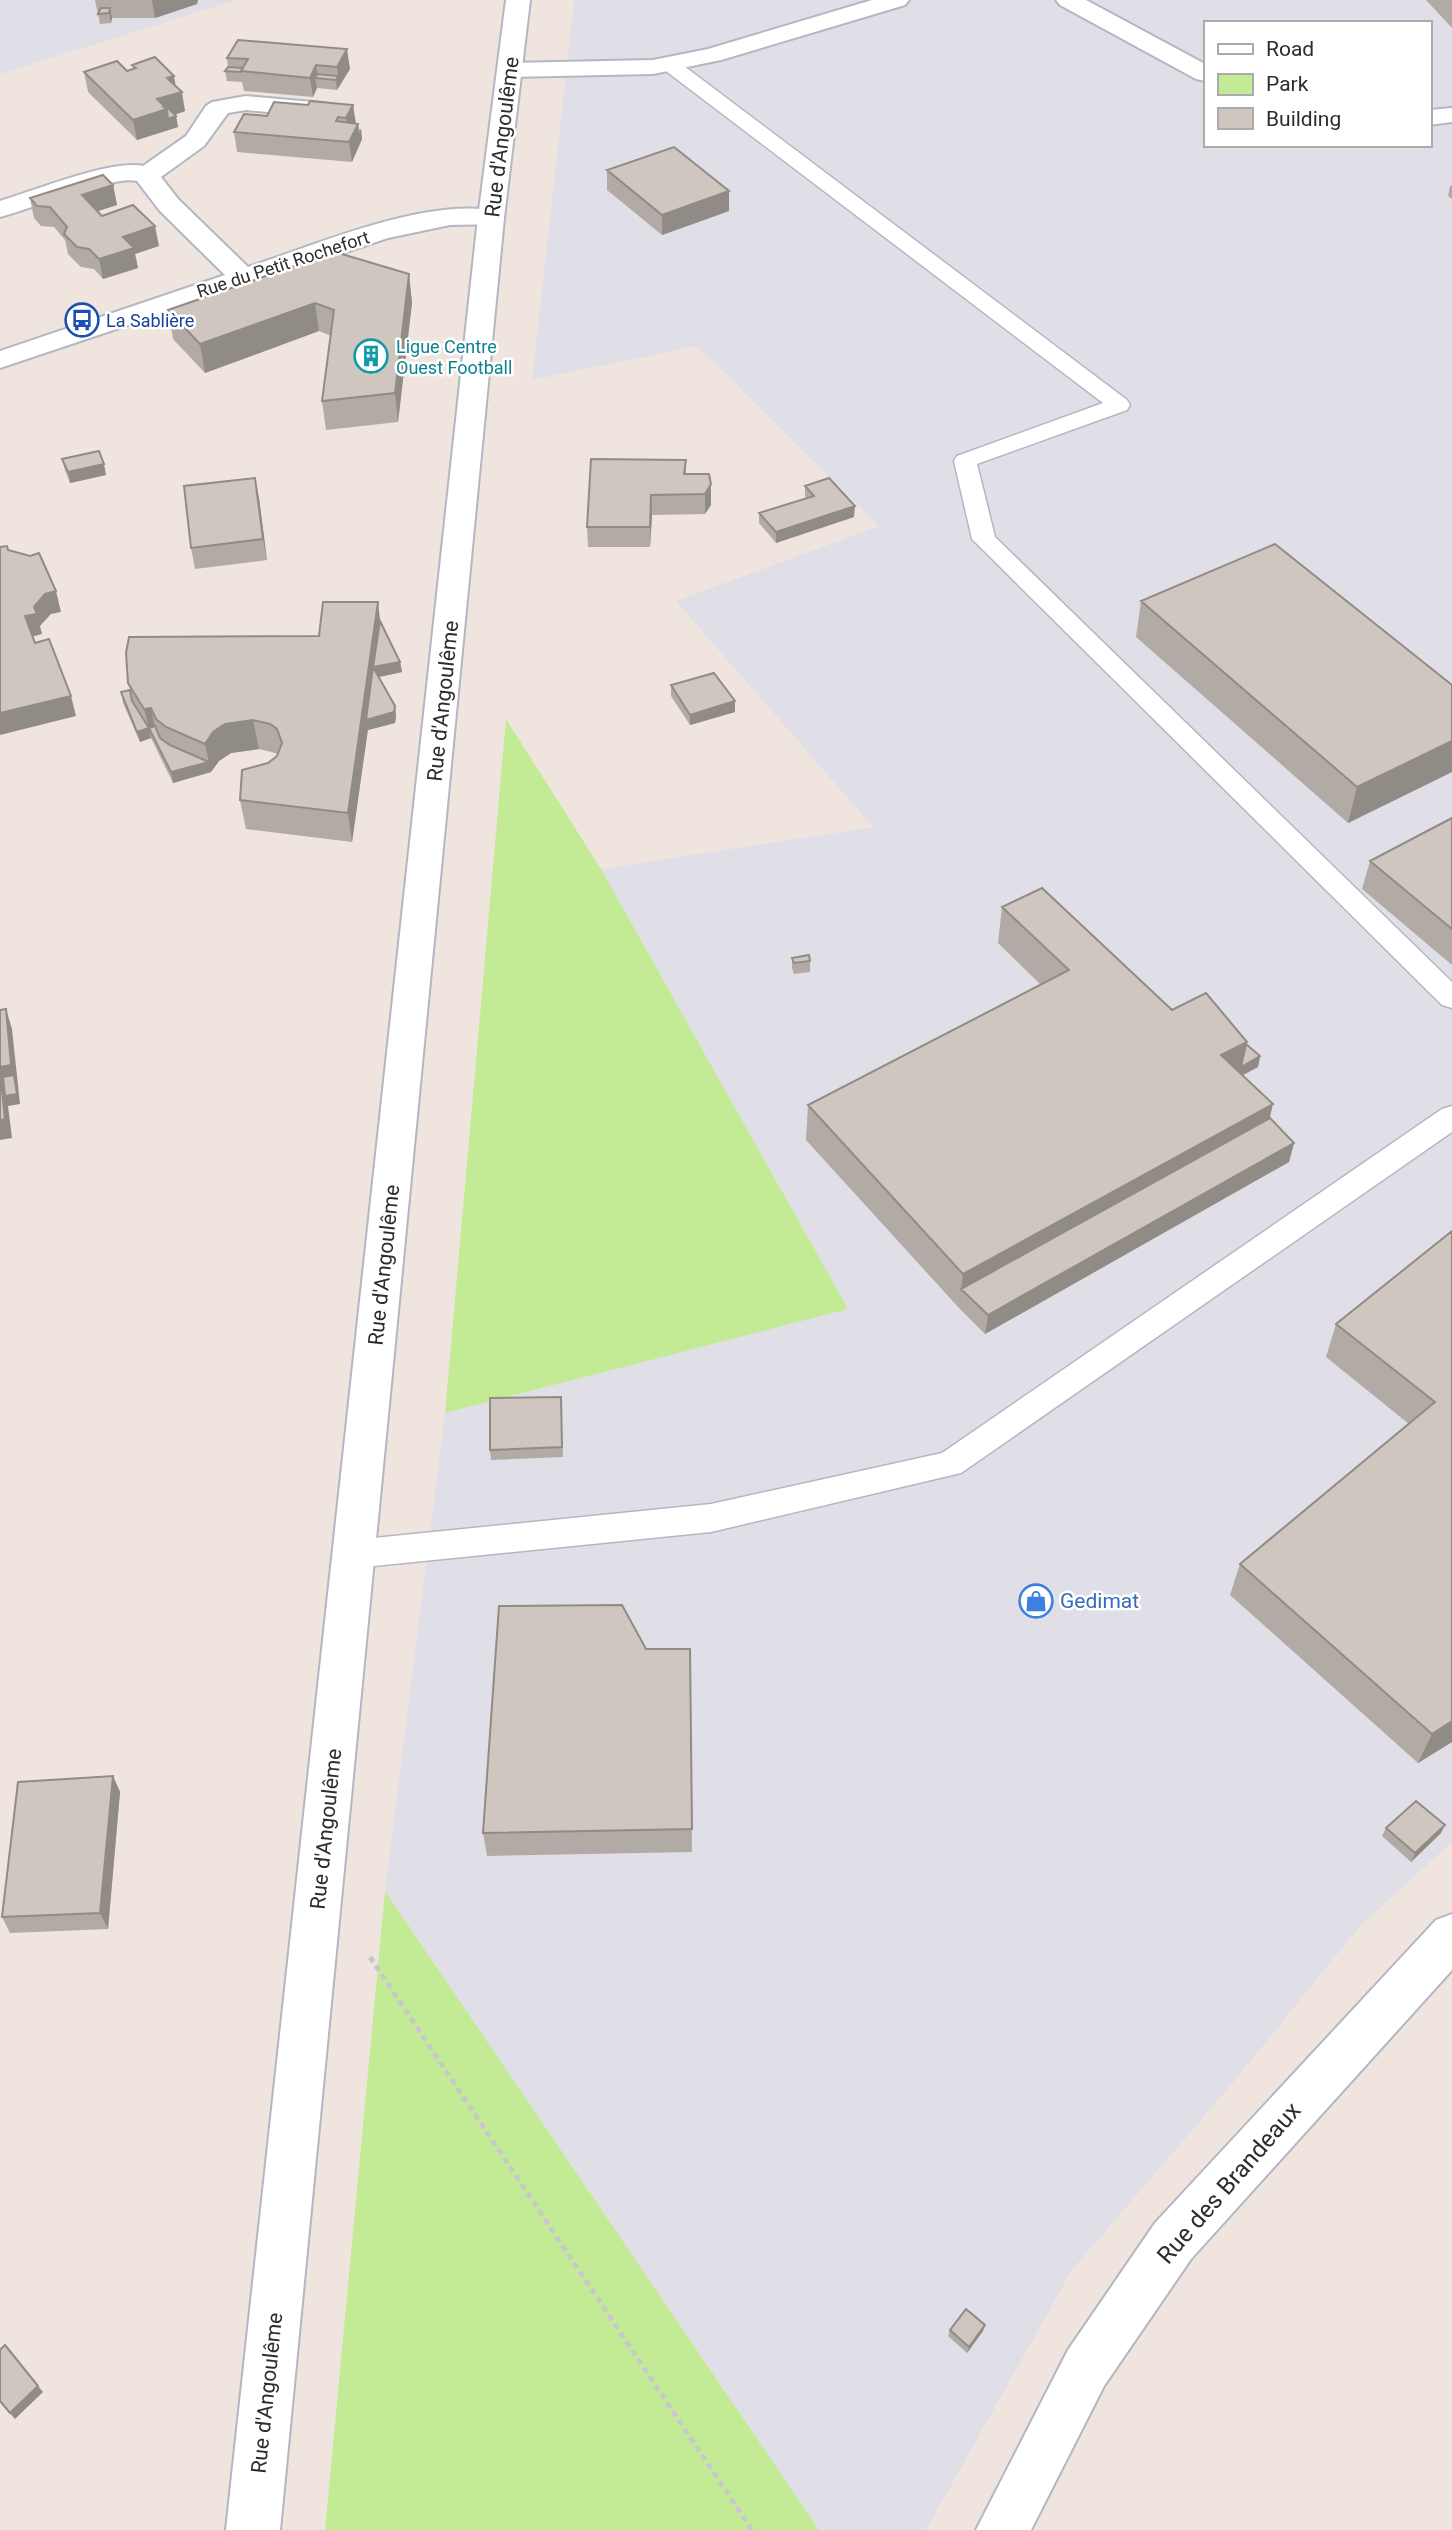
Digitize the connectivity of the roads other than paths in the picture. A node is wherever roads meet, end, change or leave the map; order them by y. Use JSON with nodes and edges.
{"nodes":[{"id":1,"x":518,"y":0,"type":"edge"},
{"id":2,"x":897,"y":0,"type":"edge"},
{"id":3,"x":1068,"y":0,"type":"edge"},
{"id":4,"x":669,"y":64,"type":"junction"},
{"id":5,"x":510,"y":70,"type":"junction"},
{"id":6,"x":1204,"y":73,"type":"edge"},
{"id":7,"x":348,"y":113,"type":"edge"},
{"id":8,"x":1452,"y":115,"type":"edge"},
{"id":9,"x":1431,"y":118,"type":"edge"},
{"id":10,"x":146,"y":176,"type":"junction"},
{"id":11,"x":0,"y":209,"type":"edge"},
{"id":12,"x":491,"y":218,"type":"junction"},
{"id":13,"x":242,"y":277,"type":"junction"},
{"id":14,"x":0,"y":360,"type":"edge"},
{"id":15,"x":1452,"y":998,"type":"edge"},
{"id":16,"x":1452,"y":1117,"type":"edge"},
{"id":17,"x":354,"y":1554,"type":"junction"},
{"id":18,"x":1452,"y":1936,"type":"edge"},
{"id":19,"x":253,"y":2530,"type":"edge"},
{"id":20,"x":1003,"y":2530,"type":"edge"}],
"edges":[{"from":1,"to":5,"type":"street","name":"Rue d'Angoulême"},
{"from":2,"to":4,"type":"street"},
{"from":3,"to":6,"type":"street"},
{"from":4,"to":5,"type":"street"},
{"from":4,"to":15,"type":"lane"},
{"from":5,"to":12,"type":"street","name":"Rue d'Angoulême"},
{"from":7,"to":10,"type":"street"},
{"from":8,"to":9,"type":"street"},
{"from":10,"to":11,"type":"street"},
{"from":10,"to":13,"type":"street"},
{"from":12,"to":13,"type":"street","name":"Rue du Petit Rochefort"},
{"from":12,"to":17,"type":"street","name":"Rue d'Angoulême"},
{"from":13,"to":14,"type":"street","name":"Rue du Petit Rochefort"},
{"from":16,"to":17,"type":"lane"},
{"from":17,"to":19,"type":"street","name":"Rue d'Angoulême"},
{"from":18,"to":20,"type":"street","name":"Rue des Brandeaux"}]}
